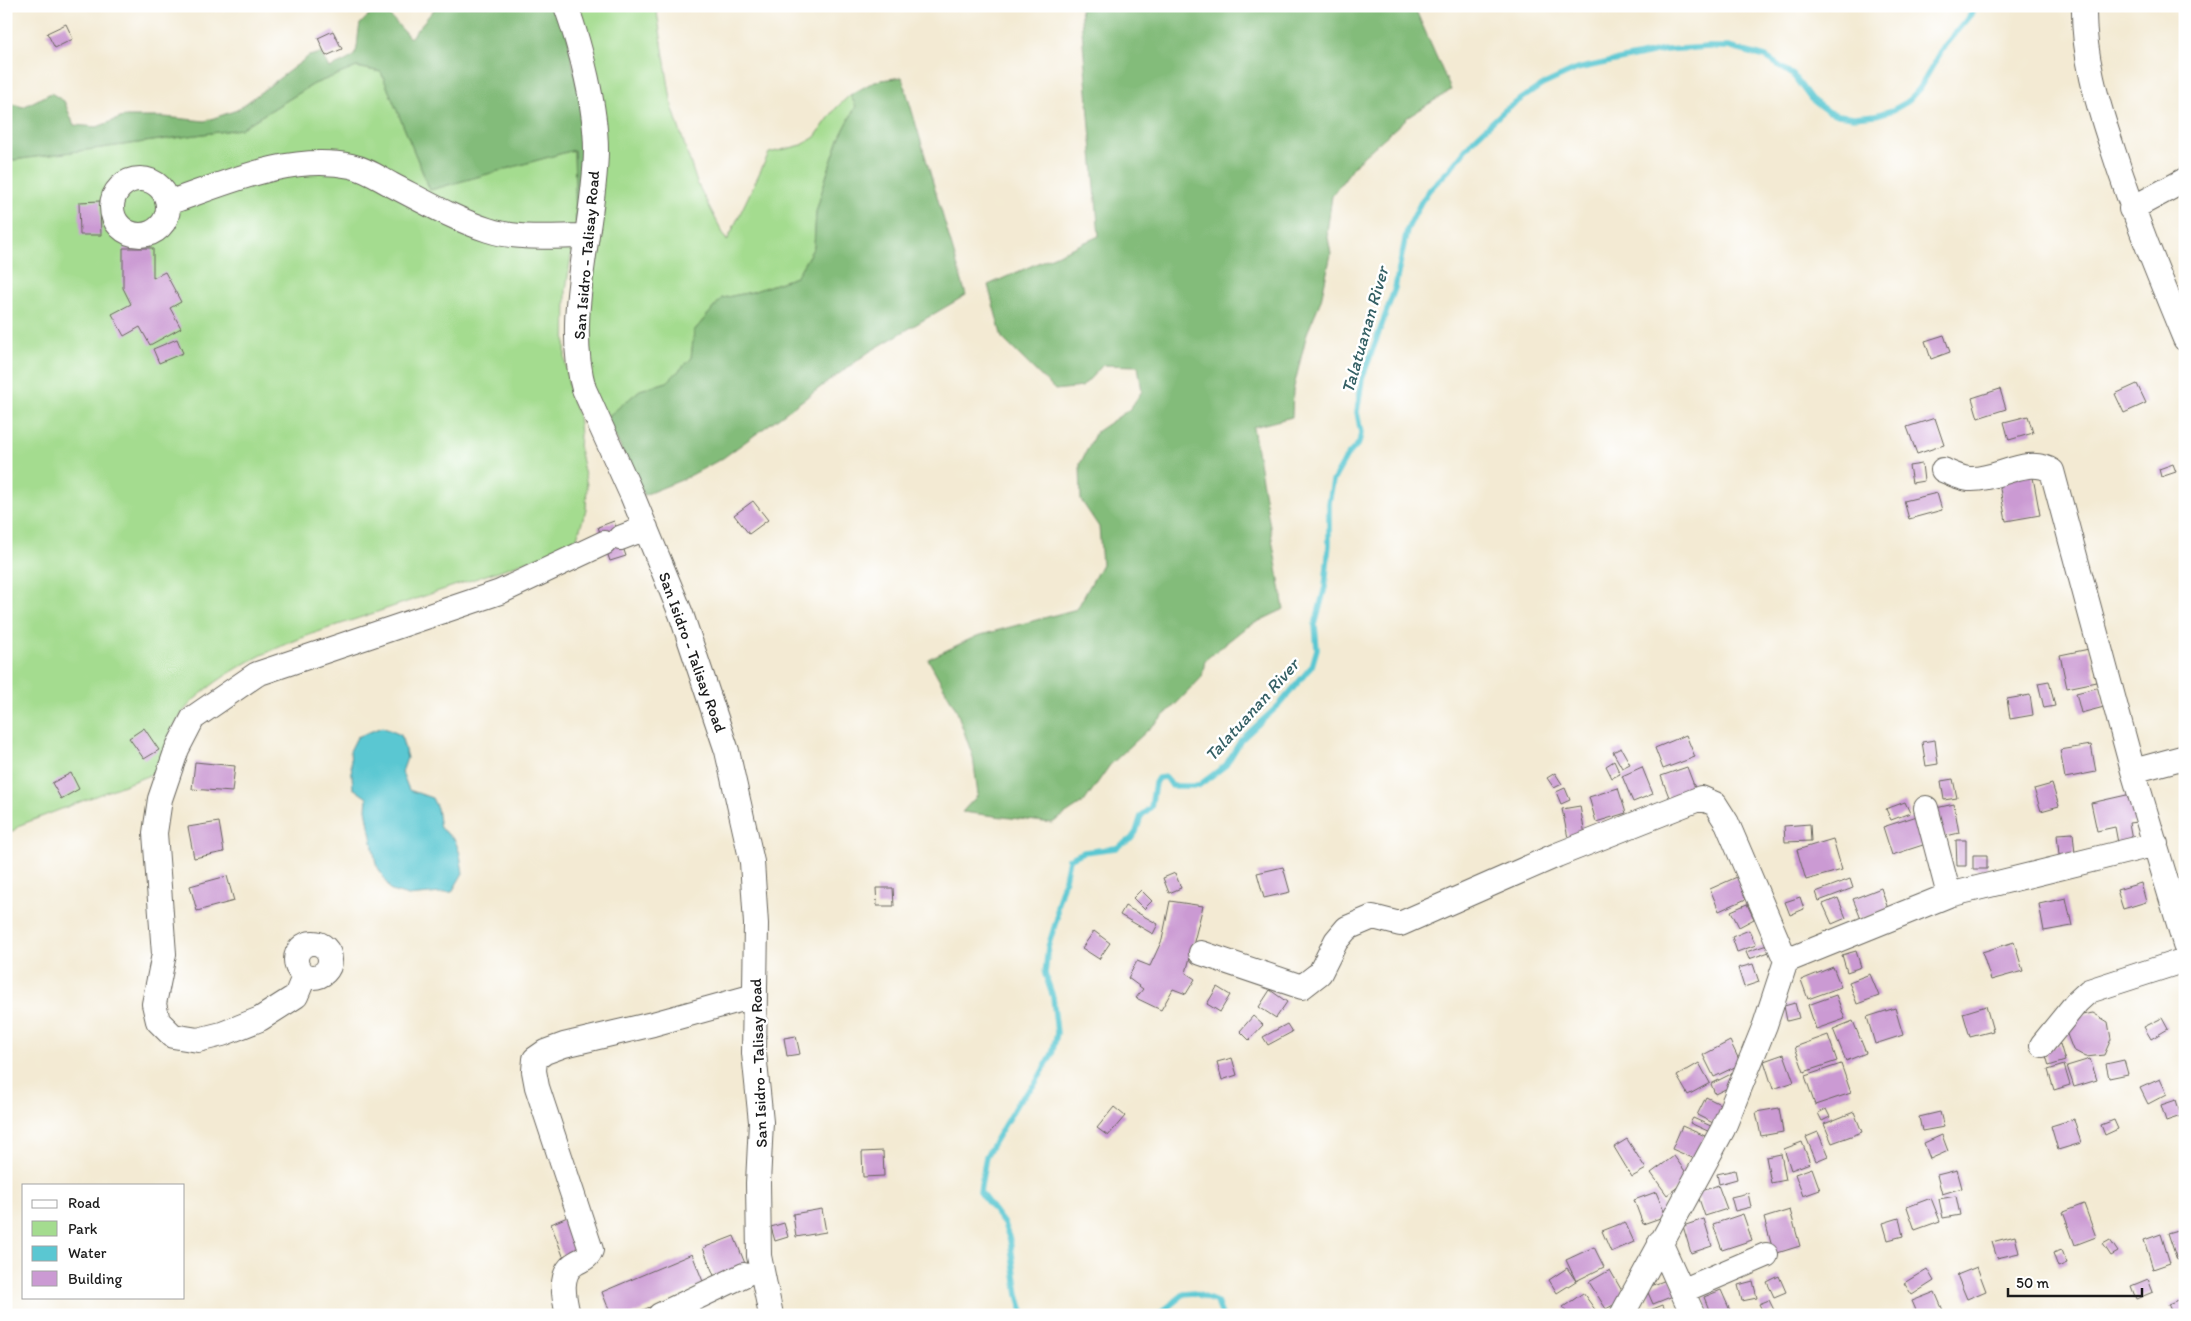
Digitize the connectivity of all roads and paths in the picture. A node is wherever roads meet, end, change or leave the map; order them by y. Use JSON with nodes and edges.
{"nodes":[{"id":1,"x":566,"y":6,"type":"edge"},
{"id":2,"x":2084,"y":6,"type":"edge"},
{"id":3,"x":2185,"y":180,"type":"edge"},
{"id":4,"x":168,"y":203,"type":"dead end"},
{"id":5,"x":2131,"y":209,"type":"junction"},
{"id":6,"x":586,"y":236,"type":"junction"},
{"id":7,"x":2185,"y":339,"type":"edge"},
{"id":8,"x":1943,"y":470,"type":"dead end"},
{"id":9,"x":646,"y":528,"type":"junction"},
{"id":10,"x":2185,"y":757,"type":"edge"},
{"id":11,"x":2133,"y":770,"type":"junction"},
{"id":12,"x":1926,"y":808,"type":"dead end"},
{"id":13,"x":2156,"y":844,"type":"junction"},
{"id":14,"x":1949,"y":895,"type":"junction"},
{"id":15,"x":2185,"y":944,"type":"edge"},
{"id":16,"x":1201,"y":953,"type":"dead end"},
{"id":17,"x":2185,"y":960,"type":"edge"},
{"id":18,"x":1786,"y":961,"type":"junction"},
{"id":19,"x":304,"y":977,"type":"dead end"},
{"id":20,"x":754,"y":996,"type":"junction"},
{"id":21,"x":2042,"y":1045,"type":"dead end"},
{"id":22,"x":1660,"y":1242,"type":"junction"},
{"id":23,"x":1766,"y":1254,"type":"dead end"},
{"id":24,"x":744,"y":1275,"type":"dead end"},
{"id":25,"x":1682,"y":1291,"type":"junction"},
{"id":26,"x":568,"y":1315,"type":"edge"},
{"id":27,"x":660,"y":1315,"type":"edge"},
{"id":28,"x":771,"y":1315,"type":"edge"},
{"id":29,"x":1622,"y":1315,"type":"edge"},
{"id":30,"x":1693,"y":1315,"type":"edge"}],
"edges":[{"from":1,"to":6,"type":"street","name":"San Isidro - Talisay Road"},
{"from":2,"to":5,"type":"street"},
{"from":3,"to":5,"type":"street"},
{"from":4,"to":6,"type":"street"},
{"from":5,"to":7,"type":"street"},
{"from":6,"to":9,"type":"street","name":"San Isidro - Talisay Road"},
{"from":8,"to":11,"type":"street"},
{"from":9,"to":19,"type":"street"},
{"from":9,"to":20,"type":"street","name":"San Isidro - Talisay Road"},
{"from":10,"to":11,"type":"street"},
{"from":11,"to":13,"type":"street"},
{"from":12,"to":14,"type":"street"},
{"from":13,"to":14,"type":"street"},
{"from":13,"to":15,"type":"street"},
{"from":14,"to":18,"type":"street"},
{"from":16,"to":18,"type":"street"},
{"from":17,"to":21,"type":"street"},
{"from":18,"to":22,"type":"street"},
{"from":20,"to":26,"type":"street"},
{"from":20,"to":28,"type":"street","name":"San Isidro - Talisay Road"},
{"from":22,"to":25,"type":"street"},
{"from":22,"to":29,"type":"street"},
{"from":23,"to":25,"type":"street"},
{"from":24,"to":27,"type":"street"},
{"from":25,"to":30,"type":"street"}]}
